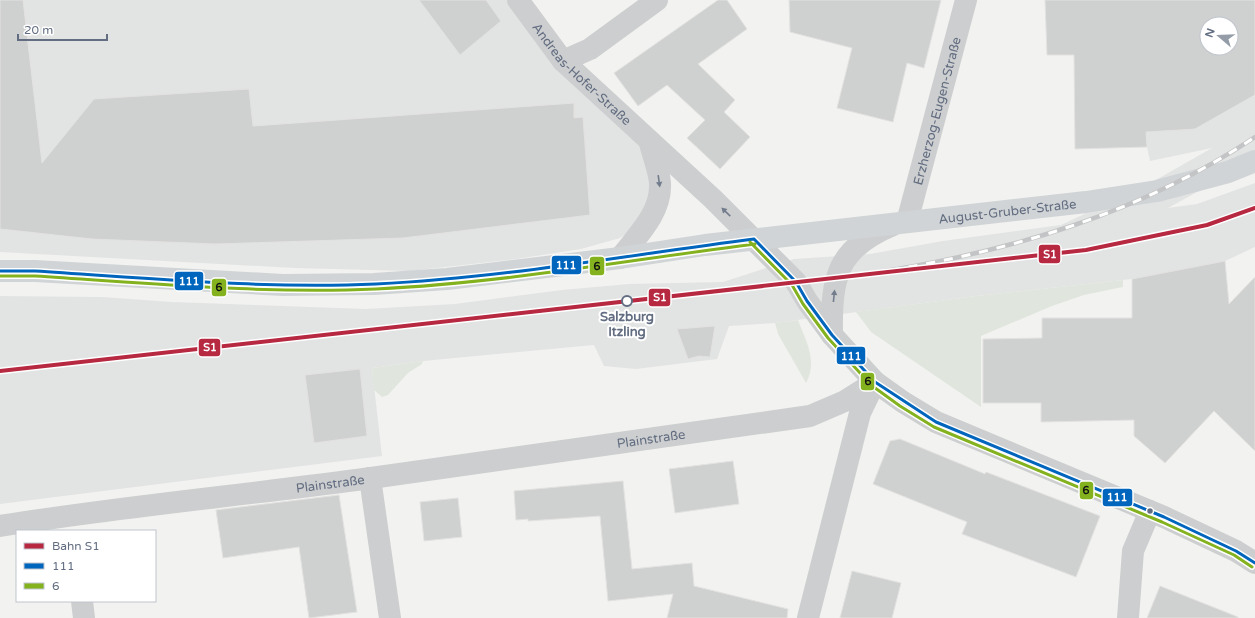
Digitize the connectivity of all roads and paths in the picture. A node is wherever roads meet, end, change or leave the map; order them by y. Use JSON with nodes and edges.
{"nodes":[{"id":1,"x":518,"y":0,"type":"edge"},
{"id":2,"x":657,"y":0,"type":"edge"},
{"id":3,"x":966,"y":0,"type":"edge"},
{"id":4,"x":563,"y":61,"type":"junction"},
{"id":5,"x":650,"y":143,"type":"junction"},
{"id":6,"x":1255,"y":161,"type":"edge"},
{"id":7,"x":903,"y":222,"type":"junction"},
{"id":8,"x":754,"y":239,"type":"junction"},
{"id":9,"x":620,"y":258,"type":"junction"},
{"id":10,"x":0,"y":271,"type":"edge"},
{"id":11,"x":832,"y":335,"type":"junction"},
{"id":12,"x":874,"y":382,"type":"junction"},
{"id":13,"x":370,"y":478,"type":"junction"},
{"id":14,"x":1150,"y":511,"type":"junction"},
{"id":15,"x":72,"y":523,"type":"edge"},
{"id":16,"x":0,"y":526,"type":"edge"},
{"id":17,"x":1255,"y":563,"type":"edge"},
{"id":18,"x":82,"y":602,"type":"edge"},
{"id":19,"x":84,"y":618,"type":"edge"},
{"id":20,"x":390,"y":618,"type":"edge"},
{"id":21,"x":808,"y":618,"type":"edge"},
{"id":22,"x":1128,"y":618,"type":"edge"}],
"edges":[{"from":1,"to":4,"type":"street","name":"Andreas-Hofer-Straße"},
{"from":2,"to":4,"type":"street"},
{"from":3,"to":7,"type":"street","name":"Erzherzog-Eugen-Straße"},
{"from":4,"to":5,"type":"street","name":"Andreas-Hofer-Straße"},
{"from":8,"to":5,"type":"street","name":"Andreas-Hofer-Straße","one_way":true},
{"from":5,"to":9,"type":"street","one_way":true},
{"from":6,"to":7,"type":"main road","name":"August-Gruber-Straße"},
{"from":7,"to":8,"type":"main road","name":"August-Gruber-Straße"},
{"from":11,"to":7,"type":"street","one_way":true},
{"from":8,"to":9,"type":"main road","name":"August-Gruber-Straße"},
{"from":8,"to":11,"type":"street","name":"Andreas-Hofer-Straße"},
{"from":9,"to":10,"type":"main road","name":"August-Gruber-Straße"},
{"from":11,"to":12,"type":"street","name":"Andreas-Hofer-Straße"},
{"from":12,"to":13,"type":"street","name":"Plainstraße"},
{"from":12,"to":14,"type":"street"},
{"from":12,"to":21,"type":"street"},
{"from":13,"to":15,"type":"street","name":"Plainstraße"},
{"from":13,"to":20,"type":"street"},
{"from":14,"to":17,"type":"street"},
{"from":14,"to":22,"type":"street"},
{"from":15,"to":16,"type":"street","name":"Plainstraße"},
{"from":18,"to":19,"type":"street"}]}
